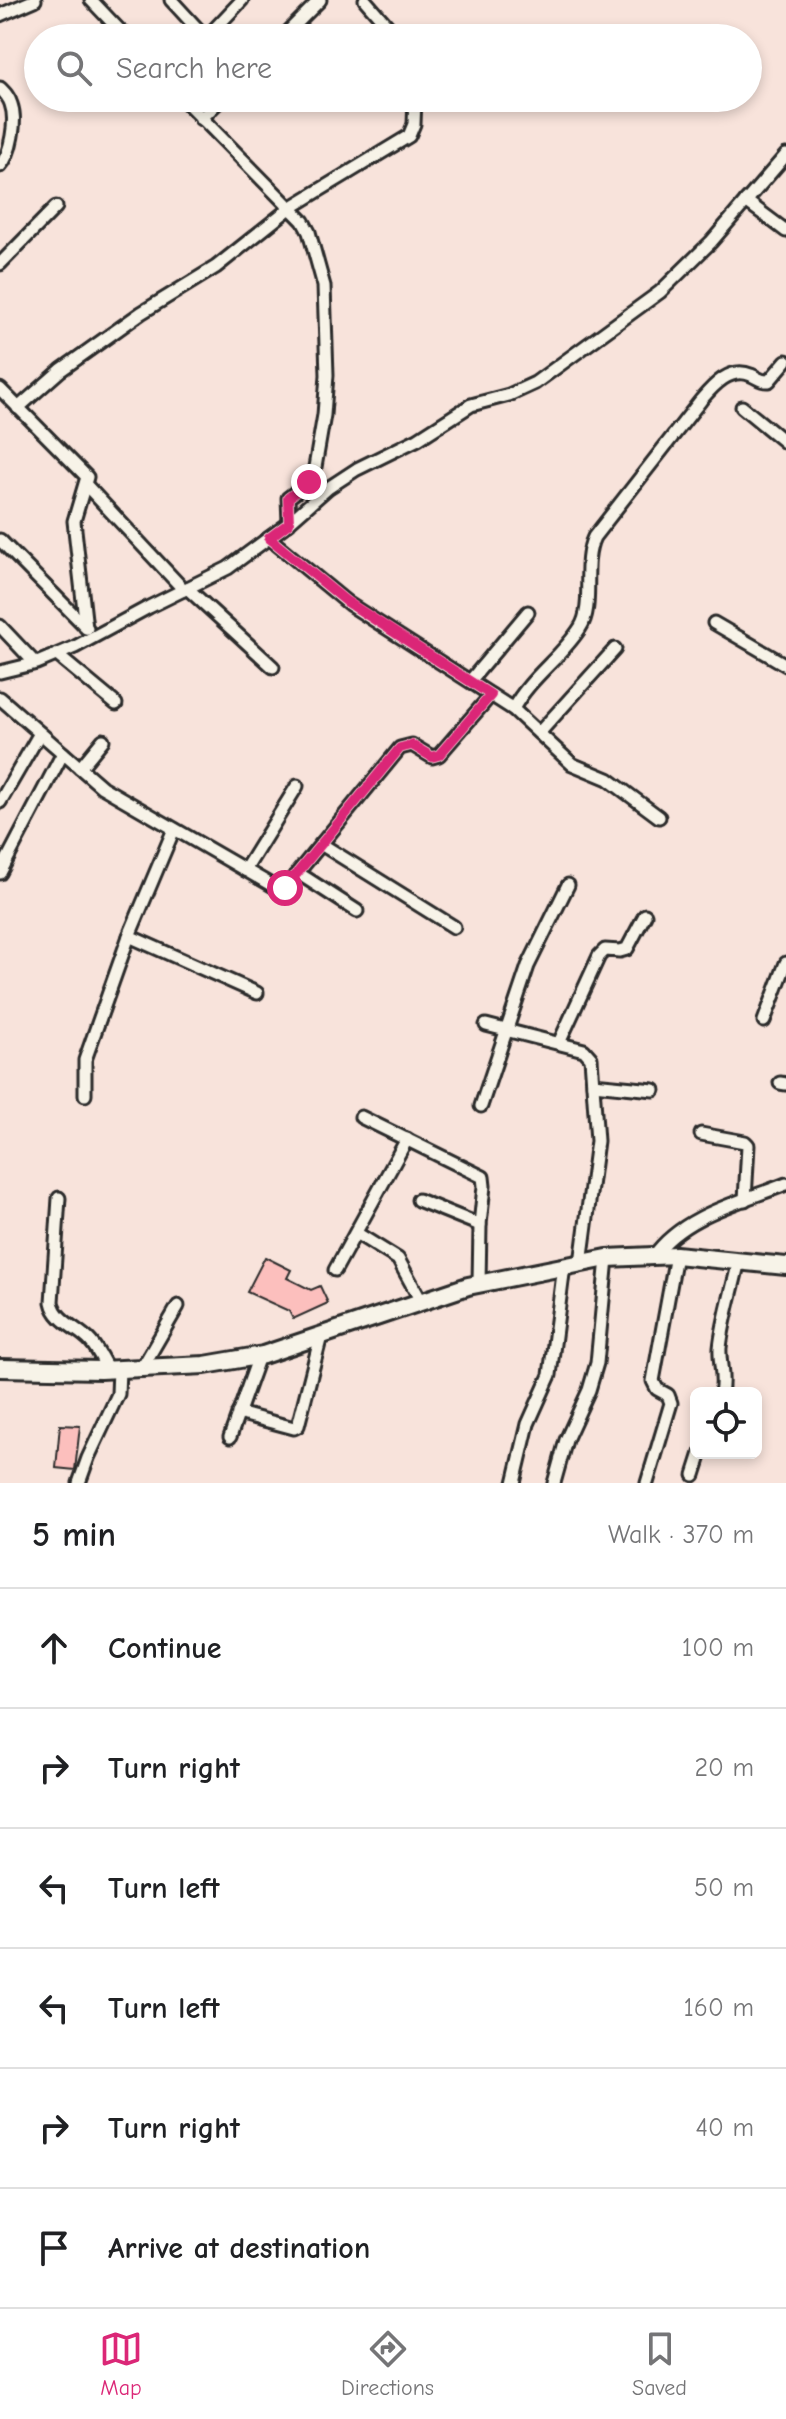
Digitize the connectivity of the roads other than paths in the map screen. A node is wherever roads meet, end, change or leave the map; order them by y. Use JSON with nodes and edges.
{"nodes":[{"id":1,"x":35,"y":0,"type":"edge"},
{"id":2,"x":91,"y":0,"type":"edge"},
{"id":3,"x":242,"y":0,"type":"edge"},
{"id":4,"x":320,"y":0,"type":"edge"},
{"id":5,"x":365,"y":0,"type":"edge"},
{"id":6,"x":175,"y":1,"type":"edge"},
{"id":7,"x":0,"y":15,"type":"edge"},
{"id":8,"x":114,"y":24,"type":"edge"},
{"id":9,"x":194,"y":24,"type":"edge"},
{"id":10,"x":219,"y":24,"type":"edge"},
{"id":11,"x":296,"y":24,"type":"edge"},
{"id":12,"x":386,"y":24,"type":"edge"},
{"id":13,"x":0,"y":88,"type":"edge"},
{"id":14,"x":195,"y":112,"type":"edge"},
{"id":15,"x":208,"y":112,"type":"edge"},
{"id":16,"x":414,"y":112,"type":"edge"},
{"id":17,"x":201,"y":119,"type":"junction"},
{"id":18,"x":786,"y":155,"type":"edge"},
{"id":19,"x":0,"y":166,"type":"edge"},
{"id":20,"x":746,"y":201,"type":"junction"},
{"id":21,"x":56,"y":207,"type":"dead end"},
{"id":22,"x":290,"y":208,"type":"junction"},
{"id":23,"x":786,"y":231,"type":"edge"},
{"id":24,"x":0,"y":264,"type":"edge"},
{"id":25,"x":786,"y":361,"type":"edge"},
{"id":26,"x":0,"y":389,"type":"edge"},
{"id":27,"x":742,"y":407,"type":"dead end"},
{"id":28,"x":18,"y":408,"type":"junction"},
{"id":29,"x":786,"y":443,"type":"edge"},
{"id":30,"x":86,"y":485,"type":"junction"},
{"id":31,"x":289,"y":523,"type":"junction"},
{"id":32,"x":269,"y":538,"type":"junction"},
{"id":33,"x":0,"y":540,"type":"edge"},
{"id":34,"x":186,"y":589,"type":"junction"},
{"id":35,"x":528,"y":612,"type":"dead end"},
{"id":36,"x":714,"y":623,"type":"dead end"},
{"id":37,"x":0,"y":626,"type":"edge"},
{"id":38,"x":90,"y":633,"type":"junction"},
{"id":39,"x":615,"y":649,"type":"dead end"},
{"id":40,"x":57,"y":655,"type":"junction"},
{"id":41,"x":35,"y":663,"type":"junction"},
{"id":42,"x":786,"y":665,"type":"edge"},
{"id":43,"x":273,"y":667,"type":"dead end"},
{"id":44,"x":0,"y":671,"type":"edge"},
{"id":45,"x":470,"y":681,"type":"junction"},
{"id":46,"x":491,"y":695,"type":"junction"},
{"id":47,"x":0,"y":698,"type":"edge"},
{"id":48,"x":116,"y":704,"type":"dead end"},
{"id":49,"x":513,"y":709,"type":"junction"},
{"id":50,"x":40,"y":733,"type":"junction"},
{"id":51,"x":539,"y":733,"type":"junction"},
{"id":52,"x":103,"y":740,"type":"dead end"},
{"id":53,"x":63,"y":753,"type":"junction"},
{"id":54,"x":80,"y":768,"type":"junction"},
{"id":55,"x":297,"y":786,"type":"dead end"},
{"id":56,"x":0,"y":802,"type":"edge"},
{"id":57,"x":659,"y":817,"type":"dead end"},
{"id":58,"x":174,"y":829,"type":"junction"},
{"id":59,"x":321,"y":844,"type":"junction"},
{"id":60,"x":245,"y":870,"type":"junction"},
{"id":61,"x":0,"y":873,"type":"edge"},
{"id":62,"x":298,"y":873,"type":"junction"},
{"id":63,"x":568,"y":885,"type":"dead end"},
{"id":64,"x":357,"y":911,"type":"dead end"},
{"id":65,"x":645,"y":915,"type":"dead end"},
{"id":66,"x":454,"y":927,"type":"dead end"},
{"id":67,"x":129,"y":936,"type":"junction"},
{"id":68,"x":786,"y":963,"type":"edge"},
{"id":69,"x":257,"y":993,"type":"dead end"},
{"id":70,"x":764,"y":1021,"type":"dead end"},
{"id":71,"x":486,"y":1025,"type":"dead end"},
{"id":72,"x":506,"y":1029,"type":"junction"},
{"id":73,"x":559,"y":1043,"type":"junction"},
{"id":74,"x":593,"y":1084,"type":"junction"},
{"id":75,"x":654,"y":1090,"type":"dead end"},
{"id":76,"x":85,"y":1095,"type":"dead end"},
{"id":77,"x":481,"y":1106,"type":"dead end"},
{"id":78,"x":361,"y":1117,"type":"dead end"},
{"id":79,"x":701,"y":1134,"type":"dead end"},
{"id":80,"x":407,"y":1139,"type":"junction"},
{"id":81,"x":786,"y":1184,"type":"edge"},
{"id":82,"x":59,"y":1198,"type":"dead end"},
{"id":83,"x":418,"y":1200,"type":"dead end"},
{"id":84,"x":745,"y":1200,"type":"junction"},
{"id":85,"x":480,"y":1225,"type":"junction"},
{"id":86,"x":356,"y":1233,"type":"junction"},
{"id":87,"x":676,"y":1255,"type":"junction"},
{"id":88,"x":654,"y":1256,"type":"junction"},
{"id":89,"x":607,"y":1258,"type":"junction"},
{"id":90,"x":739,"y":1260,"type":"junction"},
{"id":91,"x":573,"y":1264,"type":"junction"},
{"id":92,"x":786,"y":1266,"type":"edge"},
{"id":93,"x":335,"y":1270,"type":"dead end"},
{"id":94,"x":479,"y":1284,"type":"junction"},
{"id":95,"x":421,"y":1301,"type":"junction"},
{"id":96,"x":178,"y":1306,"type":"dead end"},
{"id":97,"x":321,"y":1336,"type":"junction"},
{"id":98,"x":259,"y":1356,"type":"junction"},
{"id":99,"x":0,"y":1368,"type":"edge"},
{"id":100,"x":142,"y":1368,"type":"junction"},
{"id":101,"x":114,"y":1370,"type":"junction"},
{"id":102,"x":722,"y":1387,"type":"edge"},
{"id":103,"x":238,"y":1413,"type":"junction"},
{"id":104,"x":230,"y":1437,"type":"dead end"},
{"id":105,"x":699,"y":1459,"type":"edge"},
{"id":106,"x":694,"y":1475,"type":"dead end"},
{"id":107,"x":79,"y":1483,"type":"edge"},
{"id":108,"x":514,"y":1483,"type":"edge"},
{"id":109,"x":554,"y":1483,"type":"edge"},
{"id":110,"x":647,"y":1483,"type":"edge"}],
"edges":[{"from":1,"to":7,"type":"street"},
{"from":2,"to":8,"type":"street"},
{"from":3,"to":10,"type":"street"},
{"from":4,"to":11,"type":"street"},
{"from":5,"to":12,"type":"street"},
{"from":6,"to":9,"type":"street"},
{"from":13,"to":19,"type":"street"},
{"from":14,"to":17,"type":"street"},
{"from":15,"to":17,"type":"street"},
{"from":16,"to":22,"type":"street"},
{"from":17,"to":22,"type":"street"},
{"from":18,"to":20,"type":"street"},
{"from":20,"to":23,"type":"street"},
{"from":20,"to":31,"type":"street"},
{"from":21,"to":24,"type":"street"},
{"from":22,"to":28,"type":"street"},
{"from":22,"to":31,"type":"street"},
{"from":25,"to":49,"type":"street"},
{"from":26,"to":28,"type":"street"},
{"from":27,"to":29,"type":"street"},
{"from":28,"to":30,"type":"street"},
{"from":30,"to":34,"type":"street"},
{"from":30,"to":38,"type":"street"},
{"from":31,"to":32,"type":"street"},
{"from":32,"to":34,"type":"street"},
{"from":32,"to":45,"type":"street"},
{"from":33,"to":38,"type":"street"},
{"from":34,"to":38,"type":"street"},
{"from":34,"to":43,"type":"street"},
{"from":35,"to":45,"type":"street"},
{"from":36,"to":42,"type":"street"},
{"from":37,"to":41,"type":"street"},
{"from":38,"to":40,"type":"street"},
{"from":39,"to":51,"type":"street"},
{"from":40,"to":41,"type":"street"},
{"from":40,"to":48,"type":"street"},
{"from":41,"to":44,"type":"street"},
{"from":45,"to":46,"type":"street"},
{"from":46,"to":49,"type":"street"},
{"from":46,"to":59,"type":"street"},
{"from":47,"to":50,"type":"street"},
{"from":49,"to":51,"type":"street"},
{"from":50,"to":53,"type":"street"},
{"from":50,"to":56,"type":"street"},
{"from":51,"to":57,"type":"street"},
{"from":52,"to":54,"type":"street"},
{"from":53,"to":54,"type":"street"},
{"from":53,"to":61,"type":"street"},
{"from":54,"to":58,"type":"street"},
{"from":55,"to":60,"type":"street"},
{"from":58,"to":60,"type":"street"},
{"from":58,"to":67,"type":"street"},
{"from":59,"to":62,"type":"street"},
{"from":59,"to":66,"type":"street"},
{"from":60,"to":62,"type":"street"},
{"from":62,"to":64,"type":"street"},
{"from":63,"to":72,"type":"street"},
{"from":65,"to":73,"type":"street"},
{"from":67,"to":69,"type":"street"},
{"from":67,"to":76,"type":"street"},
{"from":68,"to":70,"type":"street"},
{"from":71,"to":72,"type":"street"},
{"from":72,"to":73,"type":"street"},
{"from":72,"to":77,"type":"street"},
{"from":73,"to":74,"type":"street"},
{"from":74,"to":75,"type":"street"},
{"from":74,"to":91,"type":"street"},
{"from":78,"to":80,"type":"street"},
{"from":79,"to":84,"type":"street"},
{"from":80,"to":85,"type":"street"},
{"from":80,"to":86,"type":"street"},
{"from":81,"to":84,"type":"street"},
{"from":82,"to":101,"type":"street"},
{"from":83,"to":85,"type":"street"},
{"from":84,"to":88,"type":"street"},
{"from":85,"to":94,"type":"street"},
{"from":86,"to":93,"type":"street"},
{"from":86,"to":95,"type":"street"},
{"from":87,"to":88,"type":"street"},
{"from":87,"to":90,"type":"street"},
{"from":87,"to":110,"type":"street"},
{"from":88,"to":89,"type":"street"},
{"from":89,"to":91,"type":"street"},
{"from":89,"to":109,"type":"street"},
{"from":90,"to":92,"type":"street"},
{"from":90,"to":102,"type":"street"},
{"from":91,"to":94,"type":"street"},
{"from":91,"to":108,"type":"street"},
{"from":94,"to":95,"type":"street"},
{"from":95,"to":97,"type":"street"},
{"from":96,"to":100,"type":"street"},
{"from":97,"to":98,"type":"street"},
{"from":97,"to":103,"type":"street"},
{"from":98,"to":100,"type":"street"},
{"from":98,"to":103,"type":"street"},
{"from":99,"to":101,"type":"street"},
{"from":100,"to":101,"type":"street"},
{"from":101,"to":107,"type":"street"},
{"from":103,"to":104,"type":"street"},
{"from":105,"to":106,"type":"street"}]}
